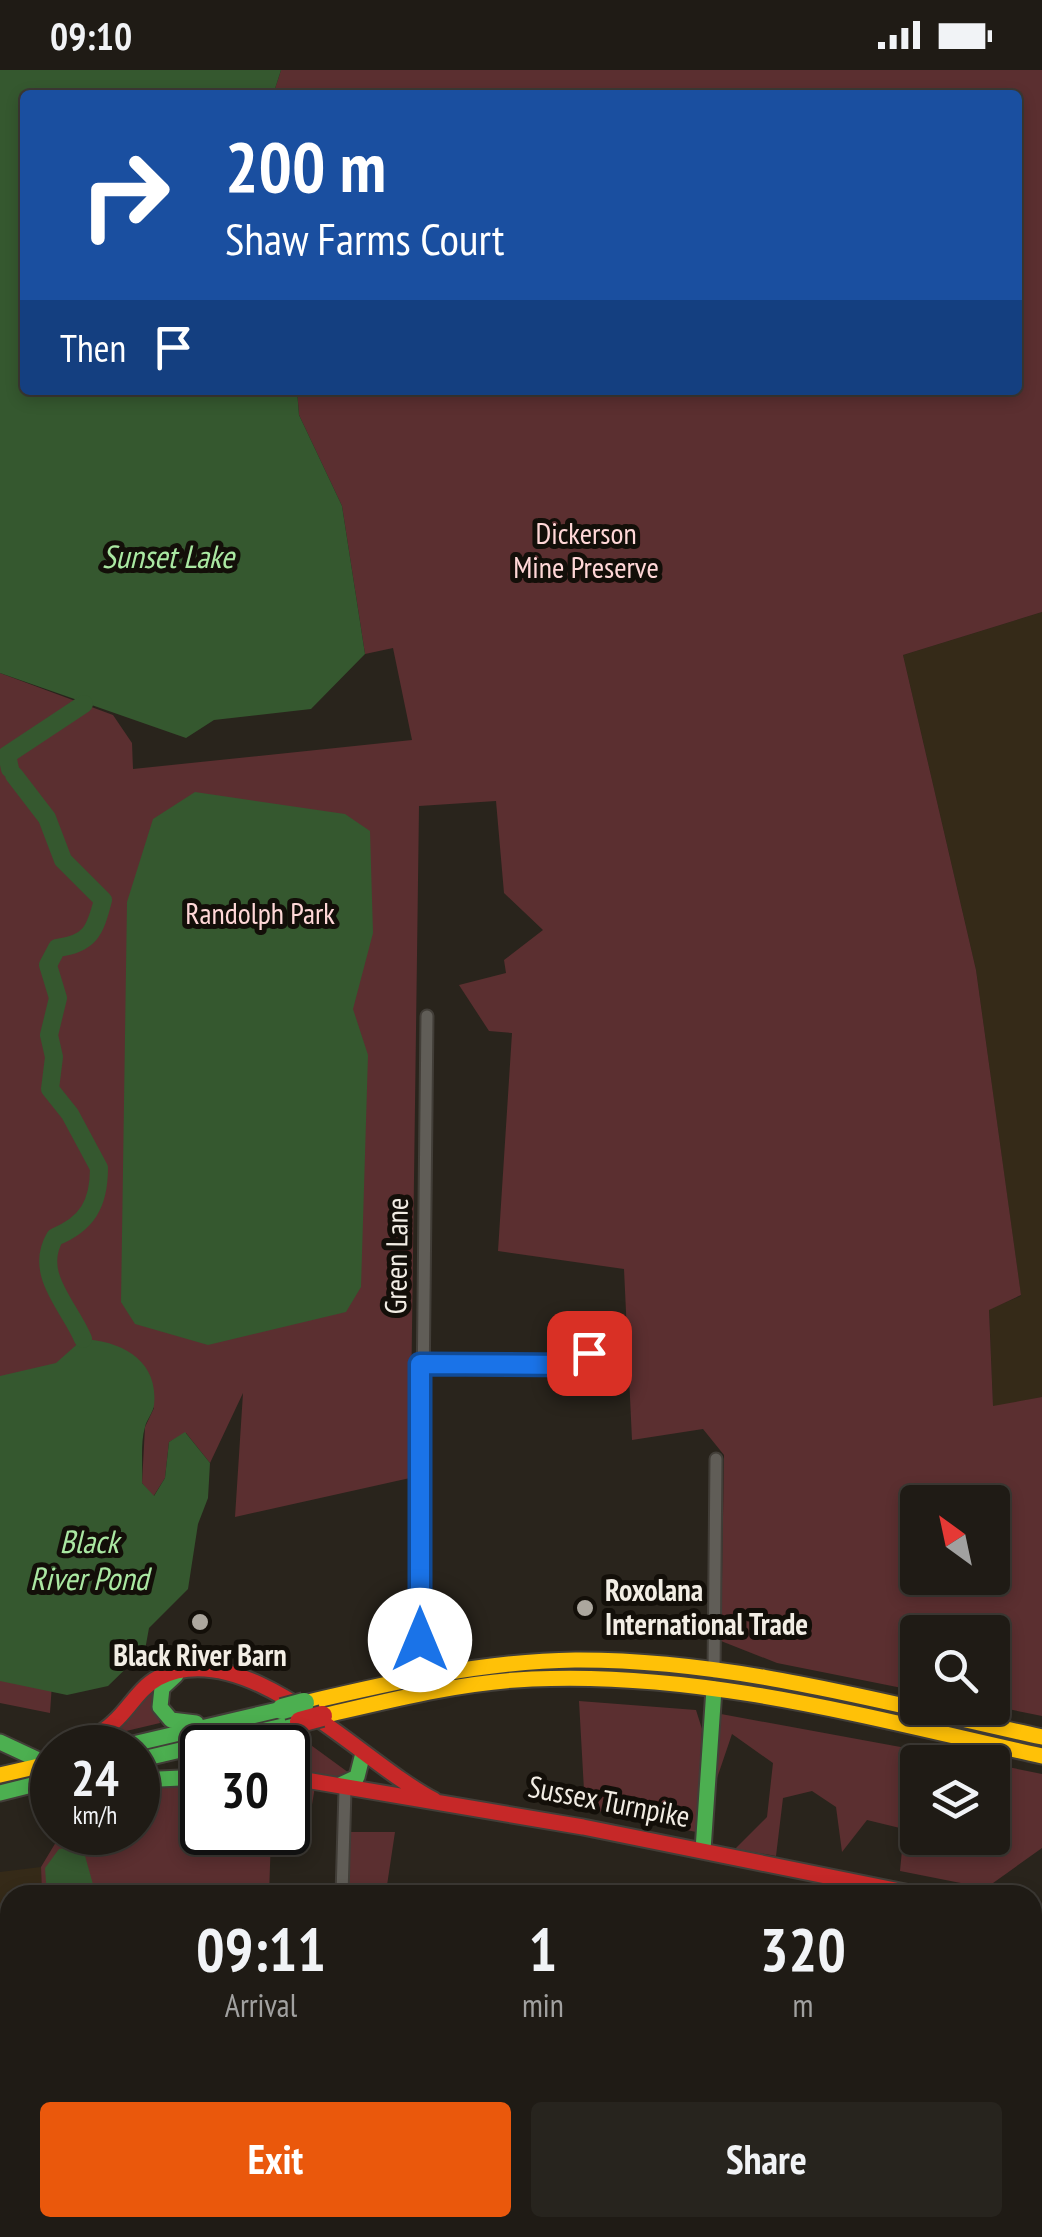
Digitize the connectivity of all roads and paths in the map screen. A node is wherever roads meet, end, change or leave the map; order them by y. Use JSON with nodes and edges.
{"nodes":[{"id":1,"x":426,"y":1016,"type":"dead end"},
{"id":2,"x":589,"y":1353,"type":"dead end"},
{"id":3,"x":420,"y":1364,"type":"junction"},
{"id":4,"x":716,"y":1460,"type":"dead end"},
{"id":5,"x":186,"y":1670,"type":"junction"},
{"id":6,"x":420,"y":1676,"type":"junction"},
{"id":7,"x":714,"y":1680,"type":"junction"},
{"id":8,"x":302,"y":1712,"type":"junction"},
{"id":9,"x":230,"y":1721,"type":"junction"},
{"id":10,"x":111,"y":1725,"type":"edge"},
{"id":11,"x":160,"y":1738,"type":"edge"},
{"id":12,"x":1042,"y":1738,"type":"edge"},
{"id":13,"x":0,"y":1742,"type":"edge"},
{"id":14,"x":160,"y":1754,"type":"edge"},
{"id":15,"x":1042,"y":1756,"type":"edge"},
{"id":16,"x":362,"y":1757,"type":"junction"},
{"id":17,"x":30,"y":1758,"type":"edge"},
{"id":18,"x":30,"y":1777,"type":"edge"},
{"id":19,"x":310,"y":1781,"type":"edge"},
{"id":20,"x":4,"y":1786,"type":"edge"},
{"id":21,"x":342,"y":1787,"type":"junction"},
{"id":22,"x":434,"y":1800,"type":"junction"},
{"id":23,"x":703,"y":1850,"type":"junction"},
{"id":24,"x":342,"y":1885,"type":"edge"},
{"id":25,"x":872,"y":1885,"type":"edge"}],
"edges":[{"from":1,"to":3,"type":"street","name":"Green Lane"},
{"from":2,"to":3,"type":"street"},
{"from":3,"to":6,"type":"street","name":"Green Lane"},
{"from":4,"to":7,"type":"street"},
{"from":5,"to":9,"type":"main road"},
{"from":5,"to":10,"type":"main road"},
{"from":5,"to":16,"type":"main road"},
{"from":6,"to":7,"type":"main road"},
{"from":6,"to":8,"type":"main road"},
{"from":7,"to":8,"type":"main road","bridge":true},
{"from":7,"to":12,"type":"main road"},
{"from":7,"to":15,"type":"main road"},
{"from":7,"to":23,"type":"main road"},
{"from":8,"to":9,"type":"main road","bridge":true},
{"from":8,"to":14,"type":"main road"},
{"from":9,"to":11,"type":"main road"},
{"from":13,"to":17,"type":"main road"},
{"from":16,"to":21,"type":"main road"},
{"from":16,"to":22,"type":"main road"},
{"from":18,"to":20,"type":"main road"},
{"from":19,"to":21,"type":"main road","name":"Sussex Turnpike"},
{"from":21,"to":22,"type":"main road","name":"Sussex Turnpike"},
{"from":21,"to":24,"type":"street"},
{"from":22,"to":23,"type":"main road","name":"Sussex Turnpike"},
{"from":23,"to":25,"type":"main road","name":"Sussex Turnpike"}]}
